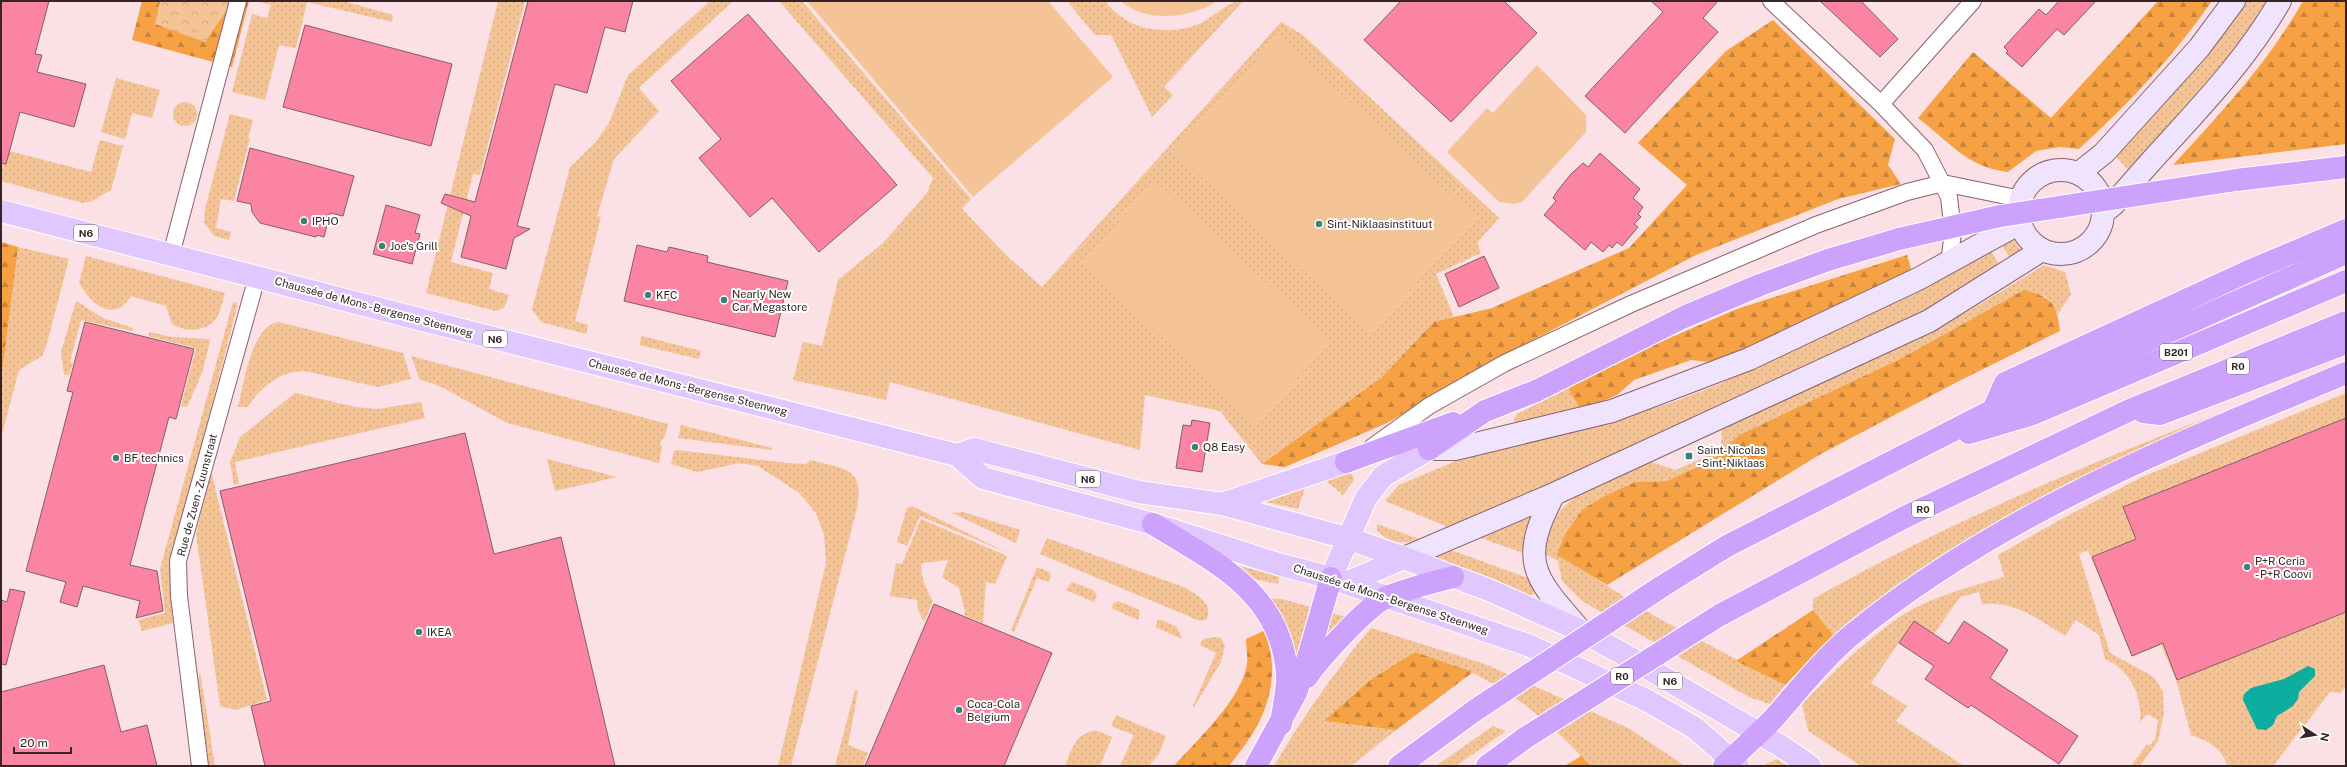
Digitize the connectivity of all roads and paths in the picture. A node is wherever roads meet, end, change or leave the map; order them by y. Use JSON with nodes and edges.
{"nodes":[{"id":1,"x":238,"y":1,"type":"edge"},
{"id":2,"x":1771,"y":1,"type":"edge"},
{"id":3,"x":1973,"y":1,"type":"edge"},
{"id":4,"x":2234,"y":1,"type":"edge"},
{"id":5,"x":2280,"y":1,"type":"edge"},
{"id":6,"x":1881,"y":104,"type":"junction"},
{"id":7,"x":2346,"y":167,"type":"edge"},
{"id":8,"x":2079,"y":173,"type":"junction"},
{"id":9,"x":1943,"y":183,"type":"junction"},
{"id":10,"x":2021,"y":199,"type":"junction"},
{"id":11,"x":1,"y":211,"type":"edge"},
{"id":12,"x":2103,"y":213,"type":"junction"},
{"id":13,"x":2020,"y":223,"type":"junction"},
{"id":14,"x":2346,"y":230,"type":"edge"},
{"id":15,"x":2042,"y":250,"type":"junction"},
{"id":16,"x":2346,"y":253,"type":"edge"},
{"id":17,"x":171,"y":255,"type":"junction"},
{"id":18,"x":1949,"y":263,"type":"junction"},
{"id":19,"x":257,"y":277,"type":"junction"},
{"id":20,"x":2346,"y":281,"type":"edge"},
{"id":21,"x":2346,"y":322,"type":"edge"},
{"id":22,"x":2346,"y":343,"type":"edge"},
{"id":23,"x":2346,"y":373,"type":"edge"},
{"id":24,"x":1993,"y":410,"type":"junction"},
{"id":25,"x":2130,"y":410,"type":"junction"},
{"id":26,"x":1485,"y":411,"type":"junction"},
{"id":27,"x":1429,"y":449,"type":"junction"},
{"id":28,"x":1908,"y":453,"type":"junction"},
{"id":29,"x":957,"y":455,"type":"junction"},
{"id":30,"x":1346,"y":462,"type":"junction"},
{"id":31,"x":1554,"y":494,"type":"junction"},
{"id":32,"x":1222,"y":504,"type":"junction"},
{"id":33,"x":1153,"y":524,"type":"junction"},
{"id":34,"x":1350,"y":539,"type":"junction"},
{"id":35,"x":1404,"y":558,"type":"junction"},
{"id":36,"x":1453,"y":577,"type":"junction"},
{"id":37,"x":1338,"y":581,"type":"junction"},
{"id":38,"x":1386,"y":597,"type":"junction"},
{"id":39,"x":1581,"y":631,"type":"junction"},
{"id":40,"x":1296,"y":693,"type":"junction"},
{"id":41,"x":1280,"y":724,"type":"junction"},
{"id":42,"x":1758,"y":733,"type":"junction"},
{"id":43,"x":1731,"y":764,"type":"edge"},
{"id":44,"x":200,"y":766,"type":"edge"},
{"id":45,"x":1256,"y":766,"type":"edge"},
{"id":46,"x":1399,"y":766,"type":"edge"},
{"id":47,"x":1487,"y":766,"type":"edge"},
{"id":48,"x":1810,"y":766,"type":"edge"}],
"edges":[{"from":1,"to":17,"type":"street"},
{"from":2,"to":6,"type":"street"},
{"from":3,"to":6,"type":"street"},
{"from":4,"to":8,"type":"street"},
{"from":5,"to":12,"type":"street"},
{"from":6,"to":9,"type":"street"},
{"from":7,"to":26,"type":"highway","bridge":true},
{"from":8,"to":10,"type":"street"},
{"from":8,"to":12,"type":"street"},
{"from":9,"to":10,"type":"street"},
{"from":9,"to":18,"type":"street"},
{"from":9,"to":30,"type":"street"},
{"from":10,"to":13,"type":"street"},
{"from":11,"to":17,"type":"main road","name":"Chaussée de Mons - Bergense Steenweg","number":"N6"},
{"from":12,"to":15,"type":"street"},
{"from":13,"to":15,"type":"street"},
{"from":13,"to":18,"type":"street"},
{"from":14,"to":24,"type":"highway"},
{"from":15,"to":31,"type":"street"},
{"from":16,"to":24,"type":"highway"},
{"from":17,"to":19,"type":"main road","name":"Chaussée de Mons - Bergense Steenweg","number":"N6"},
{"from":18,"to":27,"type":"street"},
{"from":19,"to":29,"type":"main road","name":"Chaussée de Mons - Bergense Steenweg","number":"N6"},
{"from":19,"to":44,"type":"street","name":"Rue de Zuen - Zuunstraat"},
{"from":20,"to":28,"type":"highway","number":"B201"},
{"from":21,"to":25,"type":"highway","number":"R0"},
{"from":22,"to":25,"type":"highway"},
{"from":23,"to":42,"type":"highway"},
{"from":24,"to":28,"type":"highway"},
{"from":25,"to":47,"type":"highway","number":"R0","bridge":true},
{"from":26,"to":27,"type":"highway"},
{"from":26,"to":30,"type":"highway"},
{"from":27,"to":34,"type":"main road"},
{"from":28,"to":46,"type":"highway","bridge":true},
{"from":29,"to":32,"type":"main road","number":"N6"},
{"from":29,"to":33,"type":"main road","name":"Chaussée de Mons - Bergense Steenweg","number":"N6"},
{"from":30,"to":32,"type":"main road"},
{"from":31,"to":35,"type":"street"},
{"from":31,"to":39,"type":"street"},
{"from":32,"to":34,"type":"main road","number":"N6"},
{"from":33,"to":37,"type":"main road","name":"Chaussée de Mons - Bergense Steenweg","number":"N6"},
{"from":33,"to":41,"type":"highway"},
{"from":34,"to":35,"type":"main road","number":"N6"},
{"from":34,"to":37,"type":"main road"},
{"from":35,"to":36,"type":"main road","number":"N6"},
{"from":35,"to":37,"type":"main road"},
{"from":36,"to":38,"type":"highway"},
{"from":36,"to":39,"type":"main road","number":"N6"},
{"from":37,"to":38,"type":"main road","name":"Chaussée de Mons - Bergense Steenweg","number":"N6"},
{"from":37,"to":40,"type":"highway"},
{"from":38,"to":40,"type":"highway"},
{"from":38,"to":43,"type":"main road","name":"Chaussée de Mons - Bergense Steenweg","number":"N6"},
{"from":39,"to":42,"type":"main road","number":"N6"},
{"from":40,"to":41,"type":"highway"},
{"from":41,"to":45,"type":"highway"},
{"from":42,"to":43,"type":"highway"},
{"from":42,"to":48,"type":"main road","number":"N6"}]}
